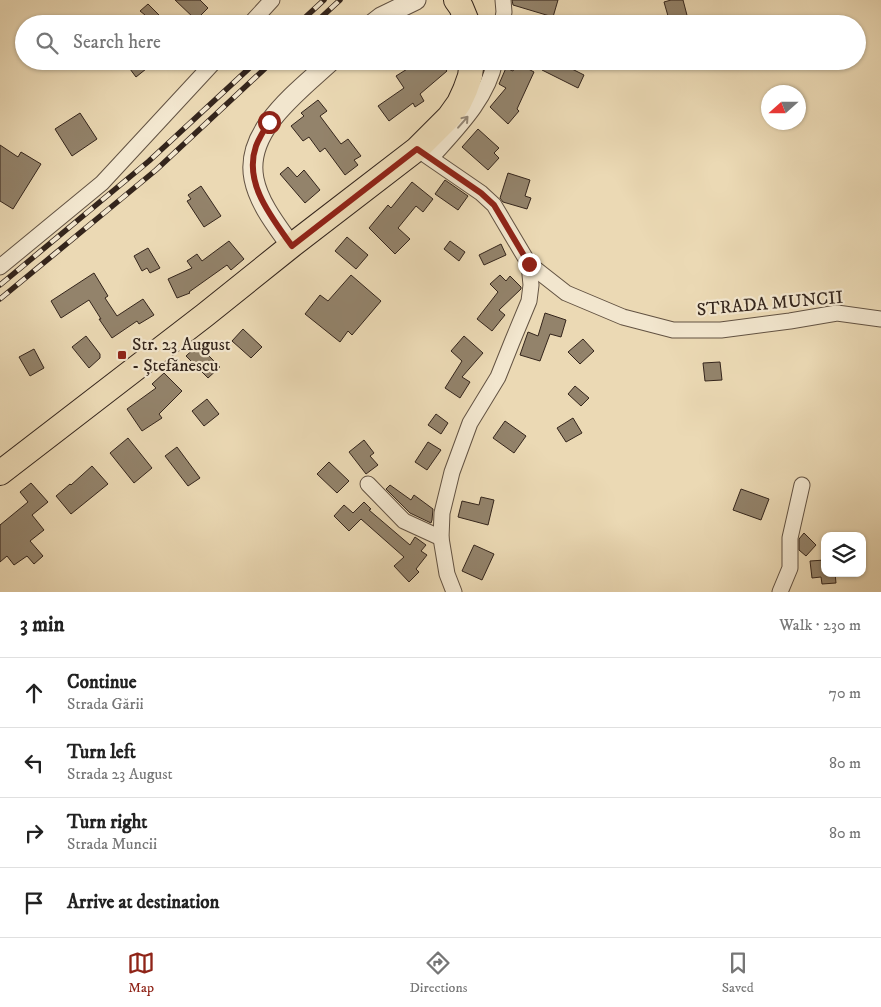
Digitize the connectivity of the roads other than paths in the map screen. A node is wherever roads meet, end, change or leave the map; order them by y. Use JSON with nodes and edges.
{"nodes":[{"id":1,"x":272,"y":0,"type":"edge"},
{"id":2,"x":416,"y":0,"type":"edge"},
{"id":3,"x":503,"y":0,"type":"edge"},
{"id":4,"x":258,"y":15,"type":"edge"},
{"id":5,"x":385,"y":15,"type":"edge"},
{"id":6,"x":504,"y":15,"type":"edge"},
{"id":7,"x":207,"y":70,"type":"edge"},
{"id":8,"x":322,"y":70,"type":"edge"},
{"id":9,"x":471,"y":70,"type":"edge"},
{"id":10,"x":493,"y":70,"type":"edge"},
{"id":11,"x":424,"y":154,"type":"junction"},
{"id":12,"x":292,"y":246,"type":"junction"},
{"id":13,"x":529,"y":264,"type":"junction"},
{"id":14,"x":0,"y":267,"type":"edge"},
{"id":15,"x":881,"y":319,"type":"edge"},
{"id":16,"x":0,"y":473,"type":"edge"},
{"id":17,"x":368,"y":484,"type":"dead end"},
{"id":18,"x":802,"y":485,"type":"dead end"},
{"id":19,"x":441,"y":538,"type":"junction"},
{"id":20,"x":454,"y":592,"type":"edge"},
{"id":21,"x":780,"y":592,"type":"edge"}],
"edges":[{"from":1,"to":4,"type":"street"},
{"from":2,"to":5,"type":"street"},
{"from":3,"to":6,"type":"street"},
{"from":7,"to":14,"type":"street"},
{"from":8,"to":12,"type":"street"},
{"from":9,"to":11,"type":"main road"},
{"from":11,"to":10,"type":"street","one_way":true},
{"from":11,"to":12,"type":"main road"},
{"from":11,"to":13,"type":"street","name":"STRADA MUNCII"},
{"from":12,"to":16,"type":"main road"},
{"from":13,"to":15,"type":"street","name":"STRADA MUNCII"},
{"from":13,"to":19,"type":"street","name":"STRADA MUNCII"},
{"from":17,"to":19,"type":"street"},
{"from":18,"to":21,"type":"street"},
{"from":19,"to":20,"type":"street","name":"STRADA MUNCII"}]}
